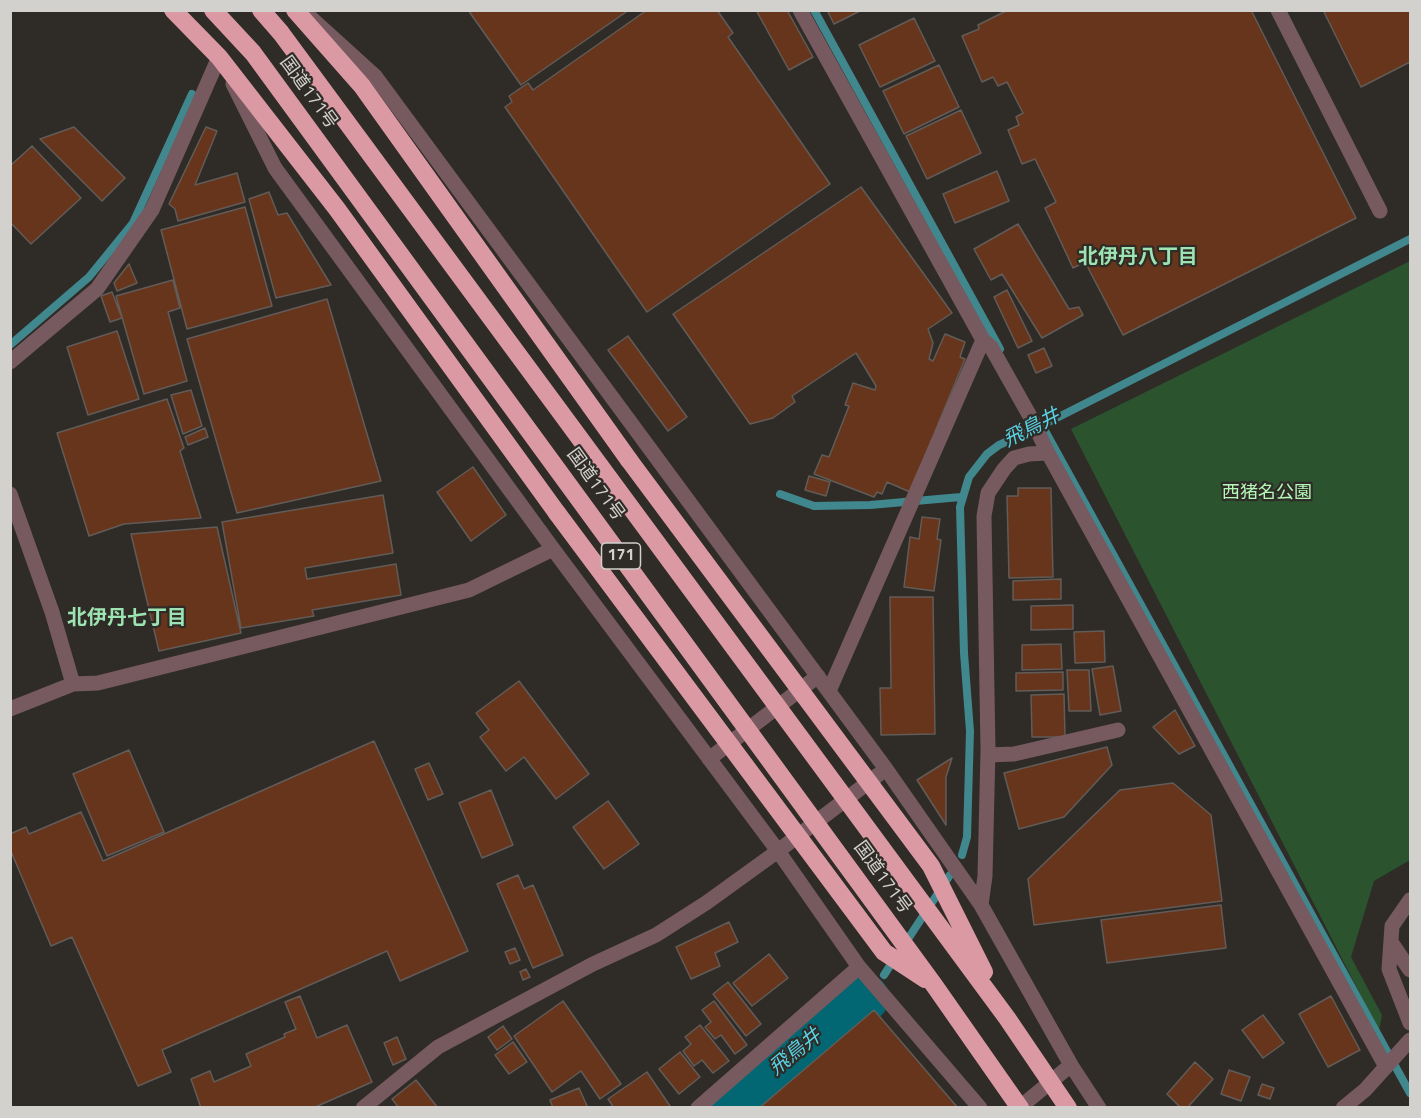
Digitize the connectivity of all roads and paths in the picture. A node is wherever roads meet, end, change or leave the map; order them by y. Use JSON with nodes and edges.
{"nodes":[{"id":1,"x":173,"y":10,"type":"edge"},
{"id":2,"x":213,"y":10,"type":"edge"},
{"id":3,"x":261,"y":10,"type":"edge"},
{"id":4,"x":295,"y":10,"type":"edge"},
{"id":5,"x":303,"y":10,"type":"edge"},
{"id":6,"x":800,"y":10,"type":"edge"},
{"id":7,"x":1278,"y":10,"type":"edge"},
{"id":8,"x":219,"y":57,"type":"junction"},
{"id":9,"x":1380,"y":211,"type":"dead end"},
{"id":10,"x":983,"y":340,"type":"junction"},
{"id":11,"x":10,"y":362,"type":"edge"},
{"id":12,"x":1046,"y":449,"type":"junction"},
{"id":13,"x":10,"y":494,"type":"edge"},
{"id":14,"x":17,"y":536,"type":"edge"},
{"id":15,"x":553,"y":549,"type":"junction"},
{"id":16,"x":818,"y":676,"type":"junction"},
{"id":17,"x":73,"y":684,"type":"junction"},
{"id":18,"x":829,"y":691,"type":"junction"},
{"id":19,"x":10,"y":710,"type":"edge"},
{"id":20,"x":1118,"y":730,"type":"dead end"},
{"id":21,"x":988,"y":755,"type":"junction"},
{"id":22,"x":709,"y":759,"type":"junction"},
{"id":23,"x":886,"y":769,"type":"junction"},
{"id":24,"x":778,"y":851,"type":"junction"},
{"id":25,"x":1410,"y":900,"type":"edge"},
{"id":26,"x":981,"y":905,"type":"junction"},
{"id":27,"x":1392,"y":942,"type":"junction"},
{"id":28,"x":859,"y":967,"type":"junction"},
{"id":29,"x":1410,"y":969,"type":"edge"},
{"id":30,"x":934,"y":985,"type":"junction"},
{"id":31,"x":1007,"y":1018,"type":"junction"},
{"id":32,"x":1410,"y":1023,"type":"edge"},
{"id":33,"x":1410,"y":1040,"type":"edge"},
{"id":34,"x":1071,"y":1065,"type":"junction"},
{"id":35,"x":1386,"y":1067,"type":"junction"},
{"id":36,"x":363,"y":1107,"type":"edge"},
{"id":37,"x":698,"y":1107,"type":"edge"},
{"id":38,"x":980,"y":1107,"type":"edge"},
{"id":39,"x":1020,"y":1107,"type":"edge"},
{"id":40,"x":1068,"y":1107,"type":"edge"},
{"id":41,"x":1099,"y":1107,"type":"edge"},
{"id":42,"x":1343,"y":1107,"type":"edge"}],
"edges":[{"from":1,"to":8,"type":"highway","number":"171"},
{"from":2,"to":30,"type":"highway","name":"国道171号","number":"171","bridge":true},
{"from":3,"to":31,"type":"highway","name":"国道171号","number":"171","bridge":true},
{"from":4,"to":31,"type":"highway","number":"171","bridge":true},
{"from":5,"to":16,"type":"street"},
{"from":6,"to":10,"type":"street"},
{"from":7,"to":9,"type":"street"},
{"from":8,"to":11,"type":"street"},
{"from":8,"to":15,"type":"street"},
{"from":8,"to":30,"type":"highway","number":"171","bridge":true},
{"from":10,"to":12,"type":"street"},
{"from":10,"to":18,"type":"street"},
{"from":12,"to":21,"type":"street"},
{"from":12,"to":35,"type":"street"},
{"from":13,"to":14,"type":"street"},
{"from":14,"to":17,"type":"street"},
{"from":15,"to":17,"type":"street"},
{"from":15,"to":22,"type":"street"},
{"from":16,"to":18,"type":"street"},
{"from":16,"to":22,"type":"street"},
{"from":17,"to":19,"type":"street"},
{"from":18,"to":23,"type":"street"},
{"from":20,"to":21,"type":"street"},
{"from":21,"to":26,"type":"street"},
{"from":22,"to":24,"type":"street"},
{"from":23,"to":24,"type":"street"},
{"from":23,"to":26,"type":"street"},
{"from":24,"to":28,"type":"street"},
{"from":24,"to":36,"type":"street"},
{"from":25,"to":27,"type":"street"},
{"from":26,"to":34,"type":"street"},
{"from":27,"to":29,"type":"street"},
{"from":27,"to":32,"type":"street"},
{"from":28,"to":37,"type":"street"},
{"from":28,"to":38,"type":"street"},
{"from":30,"to":39,"type":"highway","name":"国道171号","number":"171","bridge":true},
{"from":31,"to":40,"type":"highway","name":"国道171号","number":"171","bridge":true},
{"from":33,"to":35,"type":"street"},
{"from":34,"to":39,"type":"street"},
{"from":34,"to":41,"type":"street"},
{"from":35,"to":42,"type":"street"}]}
